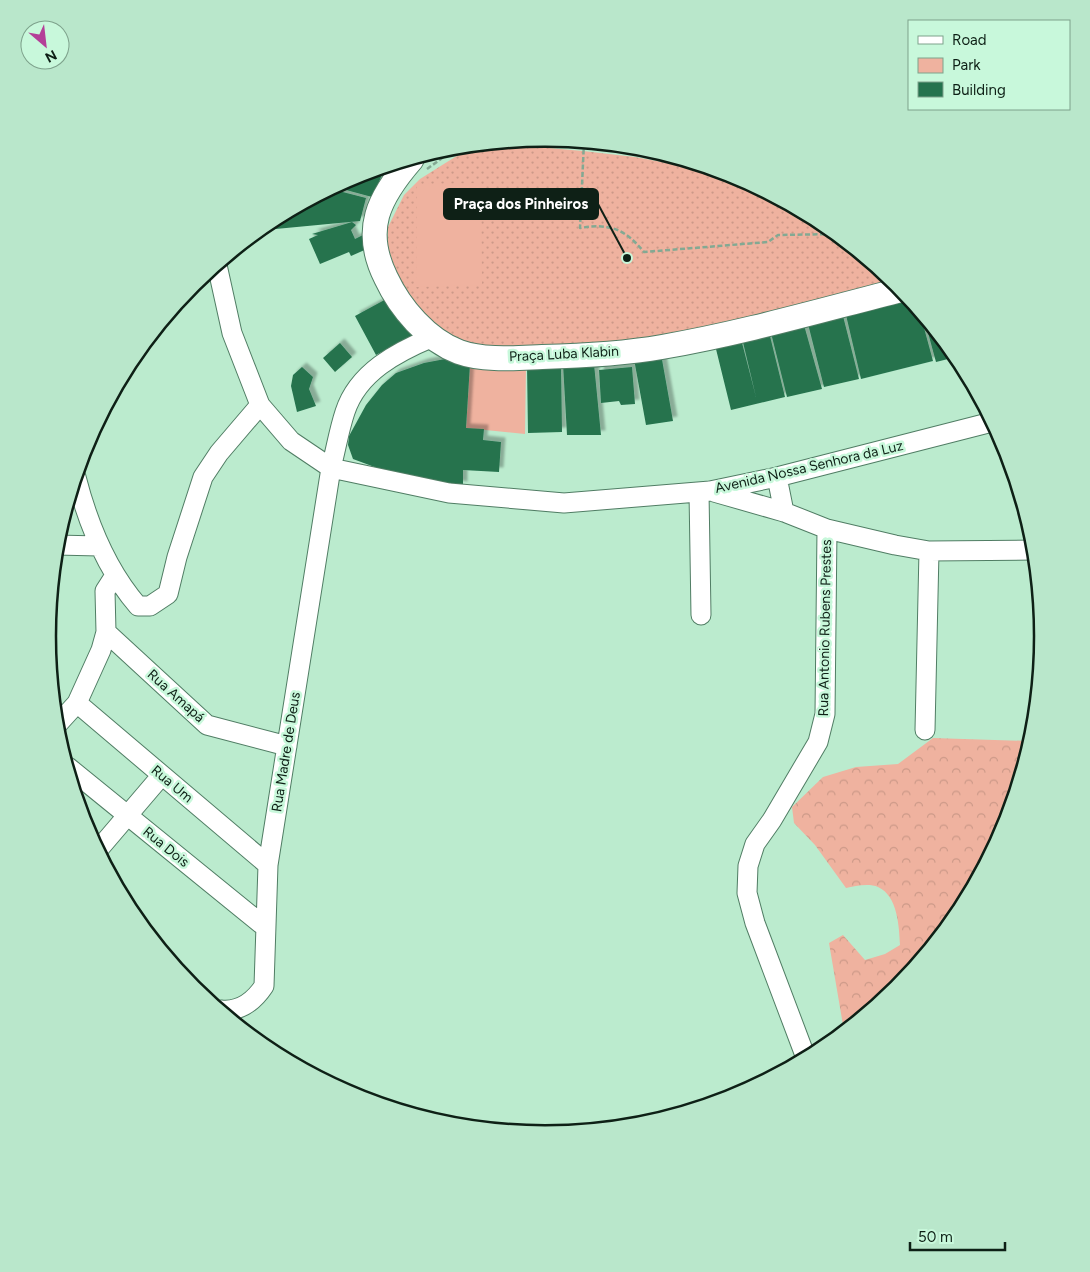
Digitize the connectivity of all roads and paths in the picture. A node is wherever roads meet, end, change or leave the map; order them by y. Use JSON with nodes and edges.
{"nodes":[{"id":1,"x":584,"y":149,"type":"edge"},
{"id":2,"x":419,"y":165,"type":"edge"},
{"id":3,"x":823,"y":234,"type":"edge"},
{"id":4,"x":219,"y":273,"type":"edge"},
{"id":5,"x":893,"y":292,"type":"edge"},
{"id":6,"x":433,"y":337,"type":"junction"},
{"id":7,"x":260,"y":405,"type":"junction"},
{"id":8,"x":984,"y":422,"type":"edge"},
{"id":9,"x":331,"y":468,"type":"junction"},
{"id":10,"x":777,"y":477,"type":"junction"},
{"id":11,"x":80,"y":488,"type":"edge"},
{"id":12,"x":705,"y":491,"type":"junction"},
{"id":13,"x":784,"y":512,"type":"junction"},
{"id":14,"x":827,"y":529,"type":"junction"},
{"id":15,"x":65,"y":545,"type":"edge"},
{"id":16,"x":99,"y":546,"type":"junction"},
{"id":17,"x":1026,"y":550,"type":"edge"},
{"id":18,"x":929,"y":551,"type":"junction"},
{"id":19,"x":114,"y":577,"type":"junction"},
{"id":20,"x":701,"y":615,"type":"dead end"},
{"id":21,"x":106,"y":632,"type":"junction"},
{"id":22,"x":77,"y":703,"type":"junction"},
{"id":23,"x":63,"y":718,"type":"edge"},
{"id":24,"x":925,"y":730,"type":"dead end"},
{"id":25,"x":287,"y":746,"type":"junction"},
{"id":26,"x":77,"y":774,"type":"edge"},
{"id":27,"x":162,"y":775,"type":"junction"},
{"id":28,"x":127,"y":816,"type":"junction"},
{"id":29,"x":103,"y":844,"type":"edge"},
{"id":30,"x":268,"y":864,"type":"junction"},
{"id":31,"x":265,"y":928,"type":"junction"},
{"id":32,"x":230,"y":1009,"type":"edge"},
{"id":33,"x":803,"y":1050,"type":"edge"}],
"edges":[{"from":1,"to":3,"type":"path"},
{"from":2,"to":6,"type":"main road","name":"Praça Luba Klabin"},
{"from":4,"to":7,"type":"street","name":"Avenida Nossa Senhora da Luz"},
{"from":5,"to":6,"type":"main road","name":"Praça Luba Klabin"},
{"from":6,"to":9,"type":"street","name":"Rua Madre de Deus"},
{"from":7,"to":9,"type":"street","name":"Avenida Nossa Senhora da Luz"},
{"from":7,"to":19,"type":"street"},
{"from":8,"to":10,"type":"street","name":"Avenida Nossa Senhora da Luz"},
{"from":9,"to":12,"type":"street","name":"Avenida Nossa Senhora da Luz"},
{"from":9,"to":25,"type":"street","name":"Rua Madre de Deus"},
{"from":10,"to":12,"type":"street","name":"Avenida Nossa Senhora da Luz"},
{"from":10,"to":13,"type":"street"},
{"from":11,"to":16,"type":"street"},
{"from":12,"to":13,"type":"street"},
{"from":12,"to":20,"type":"street"},
{"from":13,"to":14,"type":"street"},
{"from":14,"to":18,"type":"street"},
{"from":14,"to":33,"type":"street","name":"Rua Antonio Rubens Prestes"},
{"from":15,"to":16,"type":"street"},
{"from":16,"to":19,"type":"street"},
{"from":17,"to":18,"type":"street"},
{"from":18,"to":24,"type":"street"},
{"from":19,"to":21,"type":"street"},
{"from":21,"to":22,"type":"street"},
{"from":21,"to":25,"type":"street","name":"Rua Amapá"},
{"from":22,"to":23,"type":"street"},
{"from":22,"to":27,"type":"street","name":"Rua Um"},
{"from":25,"to":30,"type":"street","name":"Rua Madre de Deus"},
{"from":26,"to":28,"type":"street","name":"Rua Dois"},
{"from":27,"to":28,"type":"street"},
{"from":27,"to":30,"type":"street","name":"Rua Um"},
{"from":28,"to":29,"type":"street"},
{"from":28,"to":31,"type":"street","name":"Rua Dois"},
{"from":30,"to":31,"type":"street","name":"Rua Madre de Deus"},
{"from":31,"to":32,"type":"street","name":"Rua Madre de Deus"}]}
